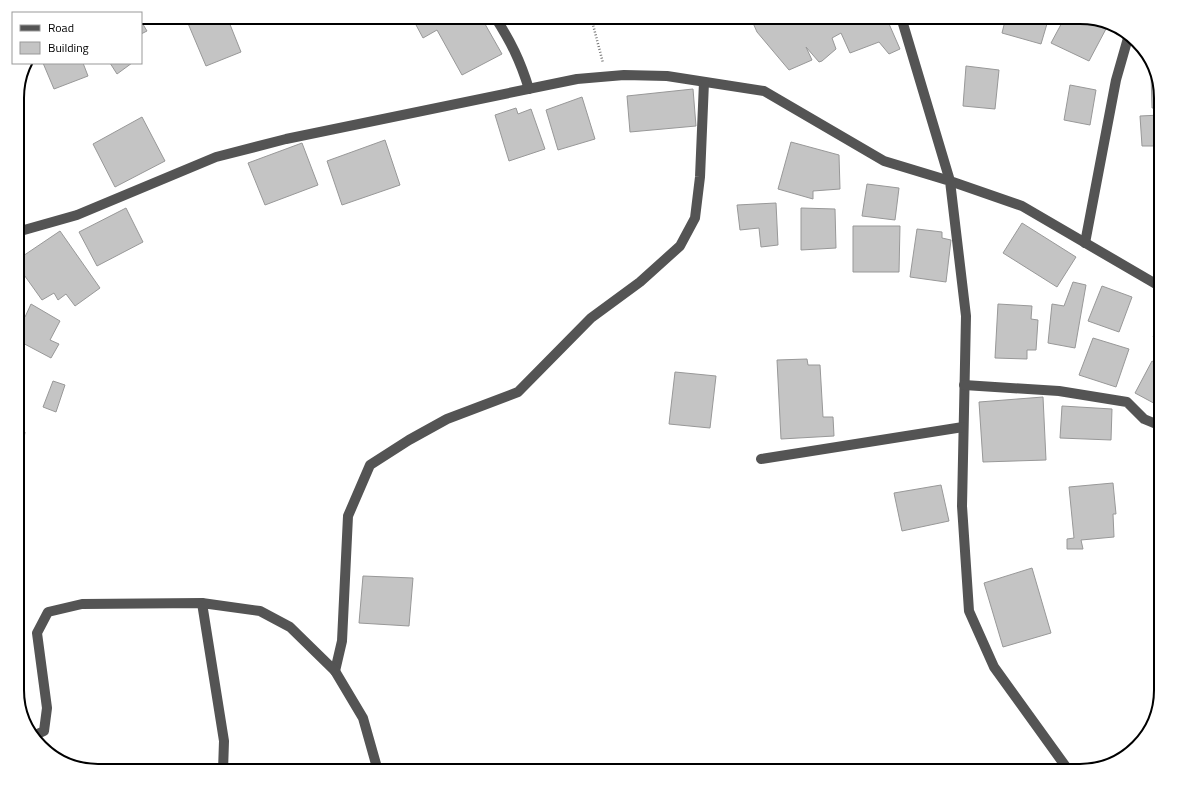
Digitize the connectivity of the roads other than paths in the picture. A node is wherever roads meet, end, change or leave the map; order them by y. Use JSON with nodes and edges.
{"nodes":[{"id":1,"x":499,"y":24,"type":"edge"},
{"id":2,"x":903,"y":24,"type":"edge"},
{"id":3,"x":1127,"y":41,"type":"edge"},
{"id":4,"x":704,"y":82,"type":"junction"},
{"id":5,"x":530,"y":89,"type":"junction"},
{"id":6,"x":950,"y":181,"type":"junction"},
{"id":7,"x":24,"y":230,"type":"edge"},
{"id":8,"x":1085,"y":243,"type":"junction"},
{"id":9,"x":1154,"y":283,"type":"edge"},
{"id":10,"x":964,"y":385,"type":"junction"},
{"id":11,"x":1154,"y":423,"type":"edge"},
{"id":12,"x":963,"y":427,"type":"junction"},
{"id":13,"x":762,"y":459,"type":"dead end"},
{"id":14,"x":202,"y":603,"type":"junction"},
{"id":15,"x":335,"y":671,"type":"junction"},
{"id":16,"x":38,"y":734,"type":"edge"},
{"id":17,"x":223,"y":764,"type":"edge"},
{"id":18,"x":376,"y":764,"type":"edge"},
{"id":19,"x":1064,"y":764,"type":"edge"}],
"edges":[{"from":1,"to":5,"type":"street"},
{"from":2,"to":6,"type":"street"},
{"from":3,"to":8,"type":"street"},
{"from":4,"to":5,"type":"street"},
{"from":4,"to":6,"type":"street"},
{"from":4,"to":15,"type":"street"},
{"from":5,"to":7,"type":"street"},
{"from":6,"to":8,"type":"street"},
{"from":6,"to":10,"type":"street"},
{"from":8,"to":9,"type":"street"},
{"from":10,"to":11,"type":"street"},
{"from":10,"to":12,"type":"street"},
{"from":12,"to":13,"type":"street"},
{"from":12,"to":19,"type":"street"},
{"from":14,"to":15,"type":"street"},
{"from":14,"to":16,"type":"street"},
{"from":14,"to":17,"type":"street"},
{"from":15,"to":18,"type":"street"}]}
